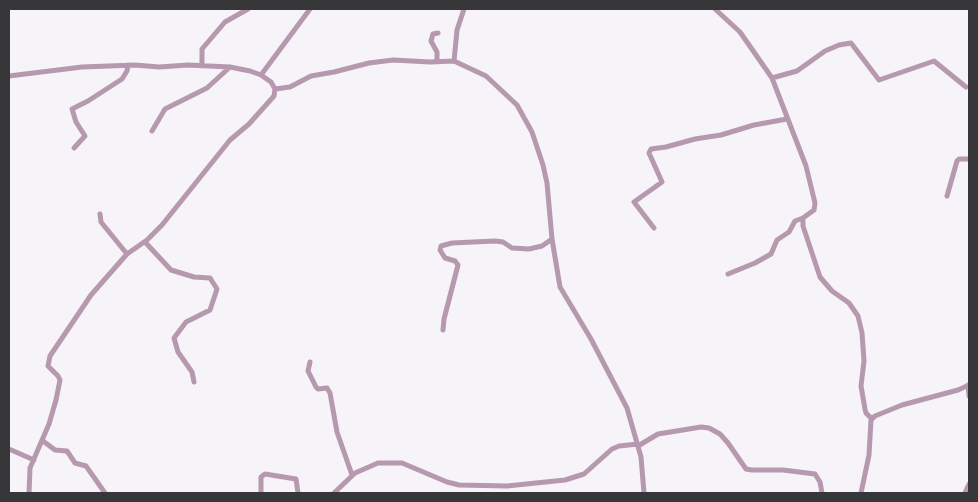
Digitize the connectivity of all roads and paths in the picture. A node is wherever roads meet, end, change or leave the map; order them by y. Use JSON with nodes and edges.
{"nodes":[{"id":1,"x":248,"y":9,"type":"edge"},
{"id":2,"x":310,"y":9,"type":"edge"},
{"id":3,"x":464,"y":9,"type":"edge"},
{"id":4,"x":715,"y":9,"type":"edge"},
{"id":5,"x":438,"y":33,"type":"dead end"},
{"id":6,"x":454,"y":60,"type":"junction"},
{"id":7,"x":437,"y":61,"type":"junction"},
{"id":8,"x":128,"y":65,"type":"junction"},
{"id":9,"x":202,"y":66,"type":"junction"},
{"id":10,"x":230,"y":66,"type":"junction"},
{"id":11,"x":261,"y":75,"type":"junction"},
{"id":12,"x":9,"y":76,"type":"edge"},
{"id":13,"x":772,"y":78,"type":"junction"},
{"id":14,"x":966,"y":87,"type":"dead end"},
{"id":15,"x":275,"y":89,"type":"junction"},
{"id":16,"x":787,"y":119,"type":"junction"},
{"id":17,"x":152,"y":131,"type":"dead end"},
{"id":18,"x":74,"y":148,"type":"dead end"},
{"id":19,"x":969,"y":160,"type":"edge"},
{"id":20,"x":948,"y":196,"type":"dead end"},
{"id":21,"x":100,"y":214,"type":"dead end"},
{"id":22,"x":803,"y":218,"type":"junction"},
{"id":23,"x":654,"y":228,"type":"dead end"},
{"id":24,"x":552,"y":239,"type":"junction"},
{"id":25,"x":145,"y":242,"type":"junction"},
{"id":26,"x":127,"y":254,"type":"junction"},
{"id":27,"x":728,"y":274,"type":"dead end"},
{"id":28,"x":443,"y":330,"type":"dead end"},
{"id":29,"x":310,"y":362,"type":"dead end"},
{"id":30,"x":194,"y":382,"type":"dead end"},
{"id":31,"x":969,"y":385,"type":"edge"},
{"id":32,"x":969,"y":396,"type":"edge"},
{"id":33,"x":872,"y":419,"type":"junction"},
{"id":34,"x":43,"y":440,"type":"junction"},
{"id":35,"x":638,"y":445,"type":"junction"},
{"id":36,"x":9,"y":449,"type":"edge"},
{"id":37,"x":34,"y":460,"type":"junction"},
{"id":38,"x":352,"y":475,"type":"junction"},
{"id":39,"x":969,"y":484,"type":"edge"},
{"id":40,"x":507,"y":486,"type":"junction"},
{"id":41,"x":29,"y":493,"type":"edge"},
{"id":42,"x":105,"y":493,"type":"edge"},
{"id":43,"x":261,"y":493,"type":"edge"},
{"id":44,"x":298,"y":493,"type":"edge"},
{"id":45,"x":334,"y":493,"type":"edge"},
{"id":46,"x":504,"y":493,"type":"edge"},
{"id":47,"x":644,"y":493,"type":"edge"},
{"id":48,"x":822,"y":493,"type":"edge"},
{"id":49,"x":861,"y":493,"type":"edge"},
{"id":50,"x":965,"y":493,"type":"edge"}],
"edges":[{"from":1,"to":9,"type":"street"},
{"from":2,"to":11,"type":"street"},
{"from":3,"to":6,"type":"street"},
{"from":4,"to":13,"type":"street"},
{"from":5,"to":7,"type":"street"},
{"from":6,"to":7,"type":"street"},
{"from":6,"to":24,"type":"street"},
{"from":7,"to":15,"type":"street"},
{"from":8,"to":9,"type":"street"},
{"from":8,"to":12,"type":"street"},
{"from":8,"to":18,"type":"street"},
{"from":9,"to":10,"type":"street"},
{"from":10,"to":11,"type":"street"},
{"from":10,"to":17,"type":"street"},
{"from":11,"to":15,"type":"street"},
{"from":13,"to":14,"type":"street"},
{"from":13,"to":16,"type":"street"},
{"from":15,"to":25,"type":"street"},
{"from":16,"to":22,"type":"street"},
{"from":16,"to":23,"type":"street"},
{"from":19,"to":20,"type":"street"},
{"from":21,"to":26,"type":"street"},
{"from":22,"to":27,"type":"street"},
{"from":22,"to":33,"type":"street"},
{"from":24,"to":28,"type":"street"},
{"from":24,"to":35,"type":"street"},
{"from":25,"to":26,"type":"street"},
{"from":25,"to":30,"type":"street"},
{"from":26,"to":34,"type":"street"},
{"from":29,"to":38,"type":"street"},
{"from":31,"to":32,"type":"street"},
{"from":31,"to":33,"type":"street"},
{"from":33,"to":49,"type":"street"},
{"from":34,"to":37,"type":"street"},
{"from":34,"to":42,"type":"street"},
{"from":35,"to":40,"type":"street"},
{"from":35,"to":47,"type":"street"},
{"from":35,"to":48,"type":"street"},
{"from":36,"to":37,"type":"street"},
{"from":37,"to":41,"type":"street"},
{"from":38,"to":40,"type":"street"},
{"from":38,"to":45,"type":"street"},
{"from":39,"to":50,"type":"street"},
{"from":40,"to":46,"type":"street"},
{"from":43,"to":44,"type":"street"}]}
